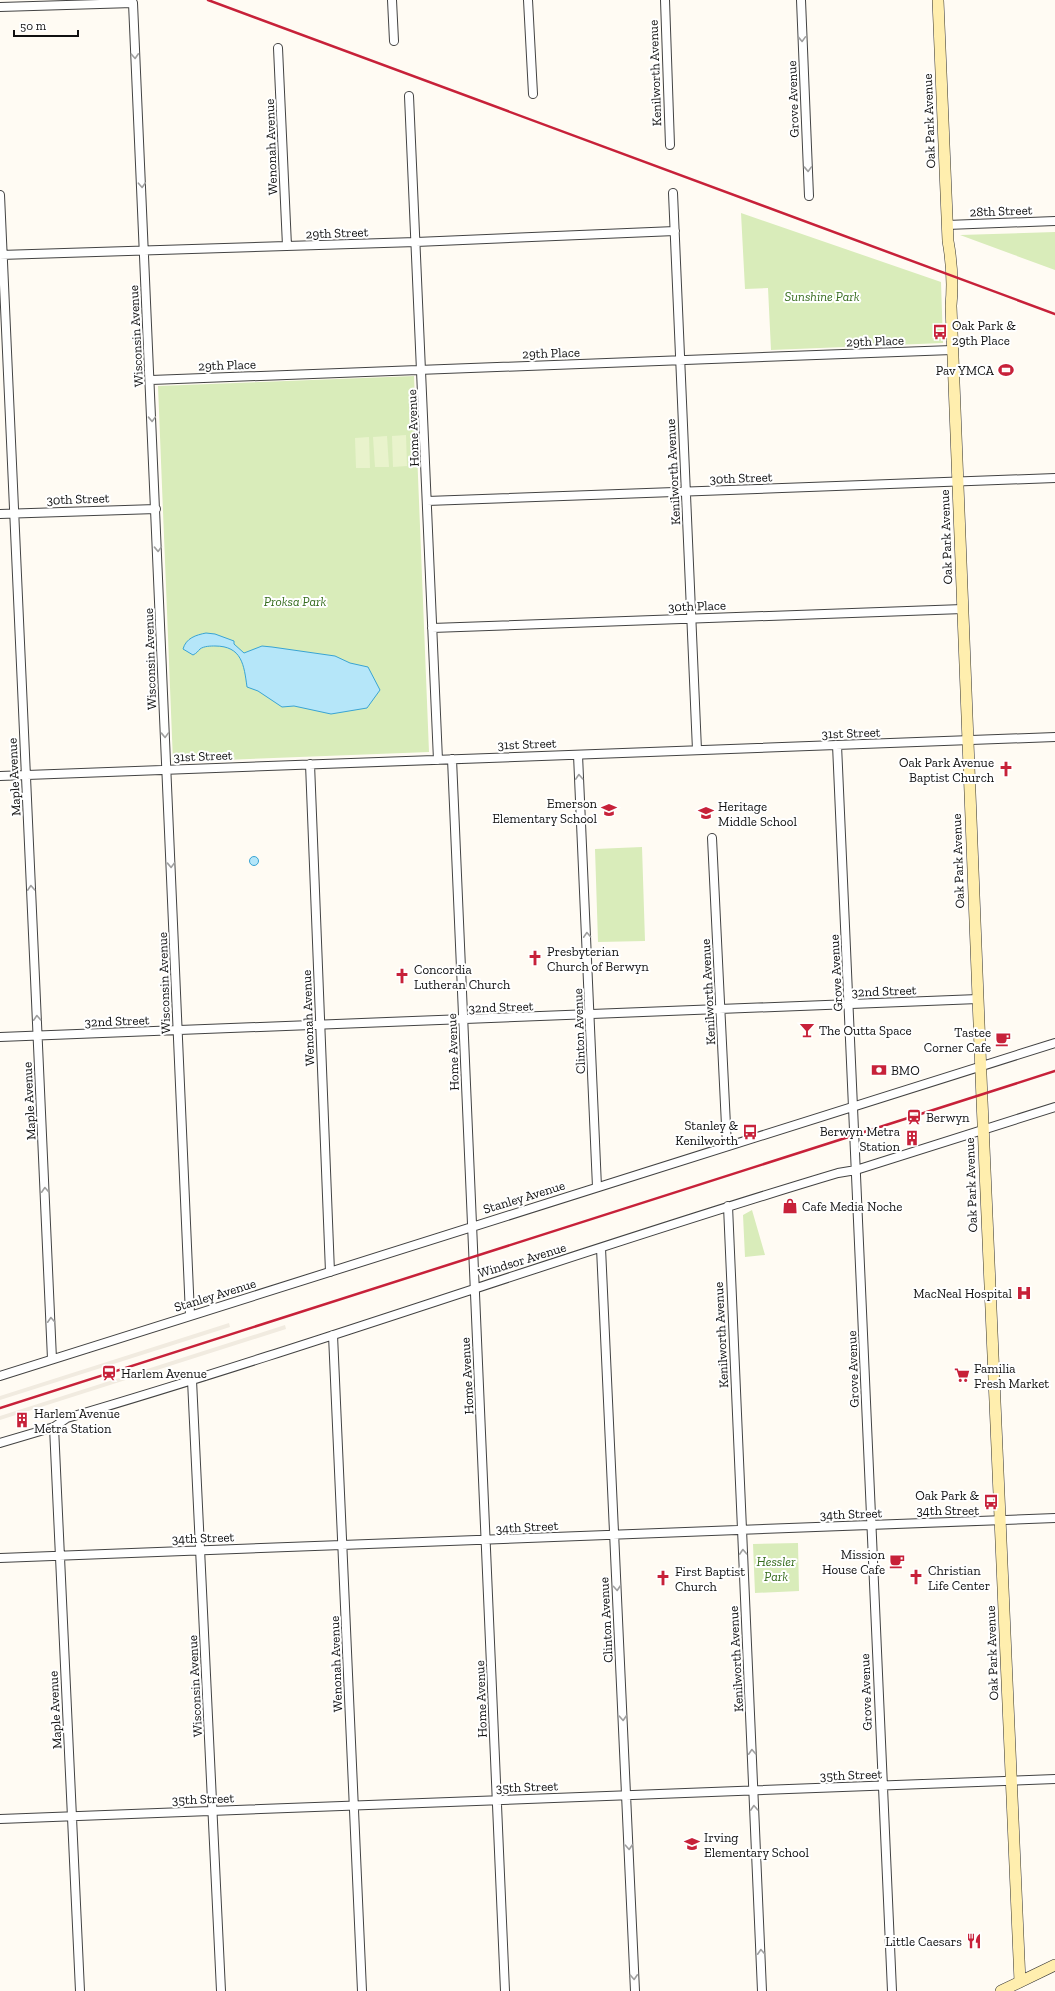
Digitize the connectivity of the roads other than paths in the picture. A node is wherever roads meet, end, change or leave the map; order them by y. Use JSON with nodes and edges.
{"nodes":[{"id":1,"x":392,"y":0,"type":"edge"},
{"id":2,"x":528,"y":0,"type":"edge"},
{"id":3,"x":665,"y":0,"type":"edge"},
{"id":4,"x":801,"y":0,"type":"edge"},
{"id":5,"x":938,"y":0,"type":"edge"},
{"id":6,"x":0,"y":7,"type":"edge"},
{"id":7,"x":394,"y":41,"type":"dead end"},
{"id":8,"x":278,"y":48,"type":"dead end"},
{"id":9,"x":533,"y":94,"type":"dead end"},
{"id":10,"x":409,"y":96,"type":"dead end"},
{"id":11,"x":670,"y":145,"type":"dead end"},
{"id":12,"x":673,"y":193,"type":"dead end"},
{"id":13,"x":0,"y":195,"type":"edge"},
{"id":14,"x":809,"y":196,"type":"dead end"},
{"id":15,"x":1055,"y":221,"type":"edge"},
{"id":16,"x":947,"y":225,"type":"junction"},
{"id":17,"x":675,"y":231,"type":"junction"},
{"id":18,"x":416,"y":242,"type":"junction"},
{"id":19,"x":287,"y":246,"type":"junction"},
{"id":20,"x":144,"y":250,"type":"junction"},
{"id":21,"x":1,"y":255,"type":"edge"},
{"id":22,"x":952,"y":350,"type":"junction"},
{"id":23,"x":680,"y":360,"type":"junction"},
{"id":24,"x":422,"y":370,"type":"junction"},
{"id":25,"x":151,"y":380,"type":"junction"},
{"id":26,"x":1055,"y":478,"type":"edge"},
{"id":27,"x":958,"y":482,"type":"junction"},
{"id":28,"x":686,"y":492,"type":"junction"},
{"id":29,"x":428,"y":501,"type":"junction"},
{"id":30,"x":156,"y":509,"type":"junction"},
{"id":31,"x":14,"y":513,"type":"junction"},
{"id":32,"x":0,"y":514,"type":"edge"},
{"id":33,"x":962,"y":609,"type":"junction"},
{"id":34,"x":690,"y":618,"type":"junction"},
{"id":35,"x":432,"y":628,"type":"junction"},
{"id":36,"x":1055,"y":737,"type":"edge"},
{"id":37,"x":968,"y":740,"type":"junction"},
{"id":38,"x":837,"y":745,"type":"junction"},
{"id":39,"x":697,"y":750,"type":"junction"},
{"id":40,"x":578,"y":755,"type":"junction"},
{"id":41,"x":452,"y":759,"type":"junction"},
{"id":42,"x":438,"y":760,"type":"junction"},
{"id":43,"x":310,"y":764,"type":"junction"},
{"id":44,"x":167,"y":769,"type":"junction"},
{"id":45,"x":26,"y":775,"type":"junction"},
{"id":46,"x":0,"y":776,"type":"edge"},
{"id":47,"x":712,"y":838,"type":"dead end"},
{"id":48,"x":978,"y":999,"type":"junction"},
{"id":49,"x":849,"y":1005,"type":"junction"},
{"id":50,"x":720,"y":1010,"type":"junction"},
{"id":51,"x":591,"y":1016,"type":"junction"},
{"id":52,"x":463,"y":1020,"type":"junction"},
{"id":53,"x":320,"y":1026,"type":"junction"},
{"id":54,"x":178,"y":1031,"type":"junction"},
{"id":55,"x":38,"y":1036,"type":"junction"},
{"id":56,"x":0,"y":1037,"type":"edge"},
{"id":57,"x":1055,"y":1043,"type":"edge"},
{"id":58,"x":980,"y":1067,"type":"junction"},
{"id":59,"x":854,"y":1106,"type":"junction"},
{"id":60,"x":1055,"y":1107,"type":"edge"},
{"id":61,"x":983,"y":1130,"type":"junction"},
{"id":62,"x":727,"y":1146,"type":"junction"},
{"id":63,"x":856,"y":1170,"type":"junction"},
{"id":64,"x":597,"y":1187,"type":"junction"},
{"id":65,"x":728,"y":1206,"type":"junction"},
{"id":66,"x":472,"y":1226,"type":"junction"},
{"id":67,"x":601,"y":1248,"type":"junction"},
{"id":68,"x":330,"y":1272,"type":"junction"},
{"id":69,"x":475,"y":1287,"type":"junction"},
{"id":70,"x":190,"y":1315,"type":"junction"},
{"id":71,"x":333,"y":1335,"type":"junction"},
{"id":72,"x":52,"y":1359,"type":"junction"},
{"id":73,"x":0,"y":1376,"type":"edge"},
{"id":74,"x":192,"y":1380,"type":"junction"},
{"id":75,"x":54,"y":1427,"type":"junction"},
{"id":76,"x":0,"y":1443,"type":"edge"},
{"id":77,"x":1055,"y":1518,"type":"edge"},
{"id":78,"x":1000,"y":1520,"type":"junction"},
{"id":79,"x":871,"y":1525,"type":"junction"},
{"id":80,"x":742,"y":1530,"type":"junction"},
{"id":81,"x":613,"y":1535,"type":"junction"},
{"id":82,"x":486,"y":1540,"type":"junction"},
{"id":83,"x":342,"y":1546,"type":"junction"},
{"id":84,"x":200,"y":1551,"type":"junction"},
{"id":85,"x":60,"y":1556,"type":"junction"},
{"id":86,"x":0,"y":1558,"type":"edge"},
{"id":87,"x":1055,"y":1779,"type":"edge"},
{"id":88,"x":1012,"y":1781,"type":"junction"},
{"id":89,"x":882,"y":1786,"type":"junction"},
{"id":90,"x":753,"y":1791,"type":"junction"},
{"id":91,"x":626,"y":1796,"type":"junction"},
{"id":92,"x":497,"y":1800,"type":"junction"},
{"id":93,"x":354,"y":1806,"type":"junction"},
{"id":94,"x":212,"y":1811,"type":"junction"},
{"id":95,"x":72,"y":1816,"type":"junction"},
{"id":96,"x":0,"y":1819,"type":"edge"},
{"id":97,"x":1055,"y":1965,"type":"edge"},
{"id":98,"x":1020,"y":1986,"type":"edge"},
{"id":99,"x":80,"y":1991,"type":"edge"},
{"id":100,"x":221,"y":1991,"type":"edge"},
{"id":101,"x":362,"y":1991,"type":"edge"},
{"id":102,"x":505,"y":1991,"type":"edge"},
{"id":103,"x":635,"y":1991,"type":"edge"},
{"id":104,"x":762,"y":1991,"type":"edge"},
{"id":105,"x":892,"y":1991,"type":"edge"},
{"id":106,"x":1001,"y":1991,"type":"edge"}],
"edges":[{"from":1,"to":7,"type":"street"},
{"from":2,"to":9,"type":"street"},
{"from":3,"to":11,"type":"street","name":"Kenilworth Avenue"},
{"from":4,"to":14,"type":"street","name":"Grove Avenue","one_way":true},
{"from":5,"to":16,"type":"street","name":"Oak Park Avenue"},
{"from":6,"to":20,"type":"street","name":"Wisconsin Avenue","one_way":true},
{"from":8,"to":19,"type":"street","name":"Wenonah Avenue"},
{"from":10,"to":18,"type":"street","name":"Home Avenue"},
{"from":12,"to":17,"type":"street","name":"Kenilworth Avenue"},
{"from":13,"to":21,"type":"street","name":"Maple Avenue"},
{"from":15,"to":16,"type":"street","name":"28th Street"},
{"from":16,"to":22,"type":"street","name":"Oak Park Avenue"},
{"from":17,"to":18,"type":"street","name":"29th Street"},
{"from":17,"to":23,"type":"street","name":"Kenilworth Avenue"},
{"from":18,"to":19,"type":"street","name":"29th Street"},
{"from":18,"to":24,"type":"street","name":"Home Avenue"},
{"from":19,"to":20,"type":"street","name":"29th Street"},
{"from":20,"to":21,"type":"street","name":"29th Street"},
{"from":20,"to":25,"type":"street","name":"Wisconsin Avenue"},
{"from":21,"to":31,"type":"street","name":"Maple Avenue"},
{"from":22,"to":23,"type":"street","name":"29th Place"},
{"from":22,"to":27,"type":"street","name":"Oak Park Avenue"},
{"from":23,"to":24,"type":"street","name":"29th Place"},
{"from":23,"to":28,"type":"street","name":"Kenilworth Avenue"},
{"from":24,"to":25,"type":"street","name":"29th Place"},
{"from":24,"to":29,"type":"street","name":"Home Avenue"},
{"from":25,"to":30,"type":"street","name":"Wisconsin Avenue","one_way":true},
{"from":26,"to":27,"type":"street","name":"30th Street"},
{"from":27,"to":28,"type":"street","name":"30th Street"},
{"from":27,"to":33,"type":"street","name":"Oak Park Avenue"},
{"from":28,"to":29,"type":"street","name":"30th Street"},
{"from":28,"to":34,"type":"street","name":"Kenilworth Avenue"},
{"from":29,"to":35,"type":"street","name":"Home Avenue"},
{"from":30,"to":31,"type":"street","name":"30th Street"},
{"from":30,"to":44,"type":"street","name":"Wisconsin Avenue","one_way":true},
{"from":31,"to":32,"type":"street","name":"30th Street"},
{"from":31,"to":45,"type":"street","name":"Maple Avenue"},
{"from":33,"to":34,"type":"street","name":"30th Place"},
{"from":33,"to":37,"type":"street","name":"Oak Park Avenue"},
{"from":34,"to":35,"type":"street","name":"30th Place"},
{"from":34,"to":39,"type":"street","name":"Kenilworth Avenue"},
{"from":35,"to":42,"type":"street","name":"Home Avenue"},
{"from":36,"to":37,"type":"street","name":"31st Street"},
{"from":37,"to":38,"type":"street","name":"31st Street"},
{"from":37,"to":48,"type":"street","name":"Oak Park Avenue"},
{"from":38,"to":39,"type":"street","name":"31st Street"},
{"from":38,"to":49,"type":"street","name":"Grove Avenue"},
{"from":39,"to":40,"type":"street","name":"31st Street"},
{"from":40,"to":41,"type":"street","name":"31st Street"},
{"from":51,"to":40,"type":"street","name":"Clinton Avenue","one_way":true},
{"from":41,"to":42,"type":"street","name":"31st Street"},
{"from":41,"to":52,"type":"street","name":"Home Avenue"},
{"from":42,"to":43,"type":"street","name":"31st Street"},
{"from":43,"to":44,"type":"street","name":"31st Street"},
{"from":43,"to":53,"type":"street","name":"Wenonah Avenue"},
{"from":44,"to":45,"type":"street","name":"31st Street"},
{"from":44,"to":54,"type":"street","name":"Wisconsin Avenue","one_way":true},
{"from":45,"to":46,"type":"street","name":"31st Street"},
{"from":55,"to":45,"type":"street","name":"Maple Avenue","one_way":true},
{"from":47,"to":50,"type":"street","name":"Kenilworth Avenue"},
{"from":48,"to":49,"type":"street","name":"32nd Street"},
{"from":48,"to":58,"type":"street","name":"Oak Park Avenue"},
{"from":49,"to":50,"type":"street","name":"32nd Street"},
{"from":49,"to":59,"type":"street","name":"Grove Avenue"},
{"from":50,"to":51,"type":"street","name":"32nd Street"},
{"from":50,"to":62,"type":"street","name":"Kenilworth Avenue"},
{"from":51,"to":52,"type":"street","name":"32nd Street"},
{"from":51,"to":64,"type":"street","name":"Clinton Avenue"},
{"from":52,"to":53,"type":"street","name":"32nd Street"},
{"from":52,"to":66,"type":"street","name":"Home Avenue"},
{"from":53,"to":54,"type":"street","name":"32nd Street"},
{"from":53,"to":68,"type":"street","name":"Wenonah Avenue"},
{"from":54,"to":55,"type":"street","name":"32nd Street"},
{"from":54,"to":70,"type":"street","name":"Wisconsin Avenue"},
{"from":55,"to":56,"type":"street","name":"32nd Street"},
{"from":72,"to":55,"type":"street","name":"Maple Avenue","one_way":true},
{"from":57,"to":58,"type":"street","name":"Stanley Avenue"},
{"from":58,"to":59,"type":"street","name":"Stanley Avenue"},
{"from":58,"to":61,"type":"street","name":"Oak Park Avenue"},
{"from":59,"to":62,"type":"street","name":"Stanley Avenue"},
{"from":59,"to":63,"type":"street","name":"Grove Avenue"},
{"from":60,"to":61,"type":"street","name":"Windsor Avenue"},
{"from":61,"to":63,"type":"street","name":"Windsor Avenue"},
{"from":61,"to":78,"type":"street","name":"Oak Park Avenue"},
{"from":62,"to":64,"type":"street","name":"Stanley Avenue"},
{"from":63,"to":65,"type":"street","name":"Windsor Avenue"},
{"from":63,"to":79,"type":"street","name":"Grove Avenue"},
{"from":64,"to":66,"type":"street","name":"Stanley Avenue"},
{"from":65,"to":67,"type":"street","name":"Windsor Avenue"},
{"from":65,"to":80,"type":"street","name":"Kenilworth Avenue"},
{"from":66,"to":68,"type":"street","name":"Stanley Avenue"},
{"from":66,"to":69,"type":"street","name":"Home Avenue"},
{"from":67,"to":69,"type":"street","name":"Windsor Avenue"},
{"from":67,"to":81,"type":"street","name":"Clinton Avenue"},
{"from":68,"to":70,"type":"street","name":"Stanley Avenue"},
{"from":69,"to":71,"type":"street","name":"Windsor Avenue"},
{"from":69,"to":82,"type":"street","name":"Home Avenue"},
{"from":70,"to":72,"type":"street","name":"Stanley Avenue"},
{"from":71,"to":74,"type":"street","name":"Windsor Avenue"},
{"from":71,"to":83,"type":"street","name":"Wenonah Avenue"},
{"from":72,"to":73,"type":"street","name":"Stanley Avenue"},
{"from":74,"to":75,"type":"street","name":"Windsor Avenue"},
{"from":74,"to":84,"type":"street","name":"Wisconsin Avenue"},
{"from":75,"to":76,"type":"street","name":"Windsor Avenue"},
{"from":75,"to":85,"type":"street","name":"Maple Avenue"},
{"from":77,"to":78,"type":"street","name":"34th Street"},
{"from":78,"to":79,"type":"street","name":"34th Street"},
{"from":78,"to":88,"type":"street","name":"Oak Park Avenue"},
{"from":79,"to":80,"type":"street","name":"34th Street"},
{"from":79,"to":89,"type":"street","name":"Grove Avenue"},
{"from":80,"to":81,"type":"street","name":"34th Street"},
{"from":90,"to":80,"type":"street","name":"Kenilworth Avenue","one_way":true},
{"from":81,"to":82,"type":"street","name":"34th Street"},
{"from":81,"to":91,"type":"street","name":"Clinton Avenue","one_way":true},
{"from":82,"to":83,"type":"street","name":"34th Street"},
{"from":82,"to":92,"type":"street","name":"Home Avenue"},
{"from":83,"to":84,"type":"street","name":"34th Street"},
{"from":83,"to":93,"type":"street","name":"Wenonah Avenue"},
{"from":84,"to":85,"type":"street","name":"34th Street"},
{"from":84,"to":94,"type":"street","name":"Wisconsin Avenue"},
{"from":85,"to":86,"type":"street","name":"34th Street"},
{"from":85,"to":95,"type":"street","name":"Maple Avenue"},
{"from":87,"to":88,"type":"street","name":"35th Street"},
{"from":88,"to":89,"type":"street","name":"35th Street"},
{"from":88,"to":98,"type":"street","name":"Oak Park Avenue"},
{"from":89,"to":90,"type":"street","name":"35th Street"},
{"from":89,"to":105,"type":"street","name":"Grove Avenue"},
{"from":90,"to":91,"type":"street","name":"35th Street"},
{"from":104,"to":90,"type":"street","name":"Kenilworth Avenue","one_way":true},
{"from":91,"to":92,"type":"street","name":"35th Street"},
{"from":91,"to":103,"type":"street","name":"Clinton Avenue","one_way":true},
{"from":92,"to":93,"type":"street","name":"35th Street"},
{"from":92,"to":102,"type":"street","name":"Home Avenue"},
{"from":93,"to":94,"type":"street","name":"35th Street"},
{"from":93,"to":101,"type":"street","name":"Wenonah Avenue"},
{"from":94,"to":95,"type":"street","name":"35th Street"},
{"from":94,"to":100,"type":"street","name":"Wisconsin Avenue"},
{"from":95,"to":96,"type":"street","name":"35th Street"},
{"from":95,"to":99,"type":"street","name":"Maple Avenue"},
{"from":97,"to":98,"type":"street"},
{"from":98,"to":106,"type":"street"}]}
